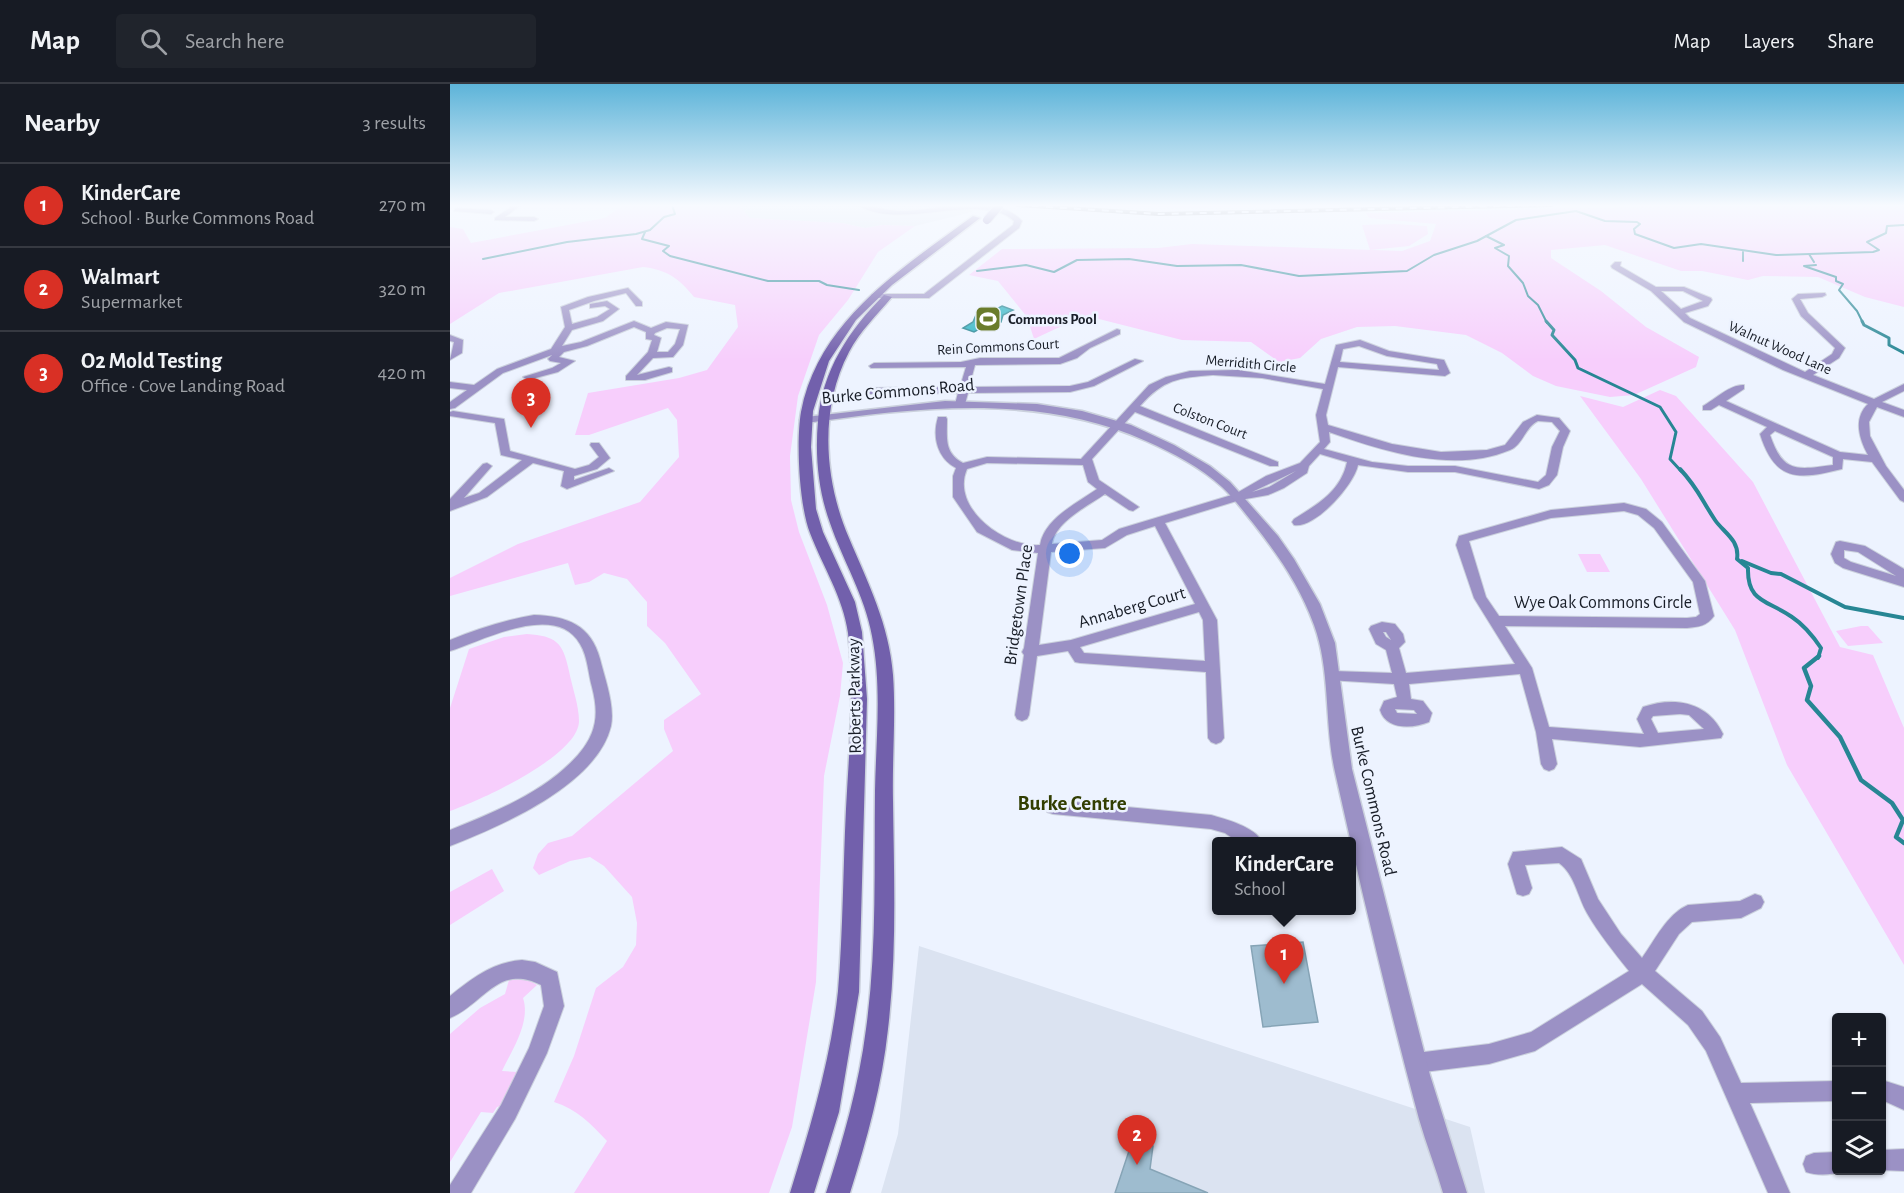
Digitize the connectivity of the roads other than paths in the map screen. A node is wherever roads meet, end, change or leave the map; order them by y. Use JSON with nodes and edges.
{"nodes":[{"id":1,"x":926,"y":257,"type":"edge"},
{"id":2,"x":940,"y":257,"type":"edge"},
{"id":3,"x":977,"y":257,"type":"edge"},
{"id":4,"x":1618,"y":264,"type":"dead end"},
{"id":5,"x":1654,"y":289,"type":"junction"},
{"id":6,"x":1822,"y":295,"type":"dead end"},
{"id":7,"x":875,"y":296,"type":"junction"},
{"id":8,"x":888,"y":297,"type":"junction"},
{"id":9,"x":639,"y":304,"type":"dead end"},
{"id":10,"x":1678,"y":314,"type":"junction"},
{"id":11,"x":566,"y":316,"type":"junction"},
{"id":12,"x":568,"y":328,"type":"junction"},
{"id":13,"x":651,"y":331,"type":"junction"},
{"id":14,"x":1117,"y":332,"type":"dead end"},
{"id":15,"x":450,"y":338,"type":"edge"},
{"id":16,"x":556,"y":352,"type":"junction"},
{"id":17,"x":650,"y":355,"type":"junction"},
{"id":18,"x":670,"y":355,"type":"junction"},
{"id":19,"x":450,"y":357,"type":"edge"},
{"id":20,"x":1138,"y":361,"type":"dead end"},
{"id":21,"x":642,"y":363,"type":"junction"},
{"id":22,"x":970,"y":364,"type":"junction"},
{"id":23,"x":1334,"y":364,"type":"junction"},
{"id":24,"x":874,"y":366,"type":"dead end"},
{"id":25,"x":669,"y":370,"type":"dead end"},
{"id":26,"x":1806,"y":376,"type":"junction"},
{"id":27,"x":528,"y":377,"type":"dead end"},
{"id":28,"x":450,"y":385,"type":"edge"},
{"id":29,"x":1327,"y":387,"type":"junction"},
{"id":30,"x":1741,"y":387,"type":"dead end"},
{"id":31,"x":1904,"y":387,"type":"edge"},
{"id":32,"x":474,"y":388,"type":"junction"},
{"id":33,"x":869,"y":391,"type":"dead end"},
{"id":34,"x":962,"y":397,"type":"junction"},
{"id":35,"x":1718,"y":401,"type":"junction"},
{"id":36,"x":1873,"y":404,"type":"junction"},
{"id":37,"x":1135,"y":408,"type":"junction"},
{"id":38,"x":1707,"y":408,"type":"dead end"},
{"id":39,"x":451,"y":410,"type":"edge"},
{"id":40,"x":1904,"y":414,"type":"edge"},
{"id":41,"x":815,"y":418,"type":"junction"},
{"id":42,"x":942,"y":419,"type":"dead end"},
{"id":43,"x":1119,"y":423,"type":"junction"},
{"id":44,"x":1324,"y":427,"type":"junction"},
{"id":45,"x":1773,"y":427,"type":"junction"},
{"id":46,"x":595,"y":445,"type":"dead end"},
{"id":47,"x":1320,"y":451,"type":"junction"},
{"id":48,"x":1838,"y":455,"type":"junction"},
{"id":49,"x":531,"y":459,"type":"junction"},
{"id":50,"x":1875,"y":459,"type":"junction"},
{"id":51,"x":1353,"y":461,"type":"junction"},
{"id":52,"x":1086,"y":462,"type":"junction"},
{"id":53,"x":1274,"y":464,"type":"dead end"},
{"id":54,"x":487,"y":466,"type":"dead end"},
{"id":55,"x":962,"y":467,"type":"junction"},
{"id":56,"x":609,"y":471,"type":"dead end"},
{"id":57,"x":569,"y":474,"type":"junction"},
{"id":58,"x":1103,"y":490,"type":"junction"},
{"id":59,"x":1239,"y":496,"type":"junction"},
{"id":60,"x":1904,"y":498,"type":"edge"},
{"id":61,"x":450,"y":506,"type":"edge"},
{"id":62,"x":1132,"y":507,"type":"dead end"},
{"id":63,"x":1158,"y":521,"type":"junction"},
{"id":64,"x":1298,"y":522,"type":"dead end"},
{"id":65,"x":1043,"y":549,"type":"junction"},
{"id":66,"x":1904,"y":575,"type":"edge"},
{"id":67,"x":1904,"y":584,"type":"edge"},
{"id":68,"x":1203,"y":606,"type":"junction"},
{"id":69,"x":1495,"y":621,"type":"junction"},
{"id":70,"x":1071,"y":645,"type":"junction"},
{"id":71,"x":450,"y":646,"type":"edge"},
{"id":72,"x":1392,"y":646,"type":"dead end"},
{"id":73,"x":1029,"y":652,"type":"junction"},
{"id":74,"x":1210,"y":667,"type":"junction"},
{"id":75,"x":1526,"y":668,"type":"junction"},
{"id":76,"x":1333,"y":675,"type":"junction"},
{"id":77,"x":1399,"y":679,"type":"junction"},
{"id":78,"x":1405,"y":704,"type":"dead end"},
{"id":79,"x":1022,"y":715,"type":"dead end"},
{"id":80,"x":1543,"y":732,"type":"junction"},
{"id":81,"x":1216,"y":738,"type":"dead end"},
{"id":82,"x":1654,"y":740,"type":"dead end"},
{"id":83,"x":1549,"y":764,"type":"dead end"},
{"id":84,"x":1053,"y":807,"type":"dead end"},
{"id":85,"x":1246,"y":837,"type":"edge"},
{"id":86,"x":1354,"y":837,"type":"edge"},
{"id":87,"x":450,"y":838,"type":"edge"},
{"id":88,"x":1356,"y":845,"type":"edge"},
{"id":89,"x":1359,"y":861,"type":"edge"},
{"id":90,"x":1523,"y":888,"type":"dead end"},
{"id":91,"x":1755,"y":902,"type":"dead end"},
{"id":92,"x":1643,"y":972,"type":"junction"},
{"id":93,"x":450,"y":1008,"type":"edge"},
{"id":94,"x":1416,"y":1063,"type":"junction"},
{"id":95,"x":1832,"y":1091,"type":"edge"},
{"id":96,"x":1886,"y":1091,"type":"edge"},
{"id":97,"x":1734,"y":1093,"type":"junction"},
{"id":98,"x":1904,"y":1100,"type":"edge"},
{"id":99,"x":1904,"y":1160,"type":"edge"},
{"id":100,"x":1886,"y":1161,"type":"edge"},
{"id":101,"x":1832,"y":1163,"type":"edge"},
{"id":102,"x":1814,"y":1164,"type":"dead end"},
{"id":103,"x":458,"y":1193,"type":"edge"},
{"id":104,"x":802,"y":1193,"type":"edge"},
{"id":105,"x":838,"y":1193,"type":"edge"},
{"id":106,"x":1455,"y":1193,"type":"edge"},
{"id":107,"x":1779,"y":1193,"type":"edge"}],
"edges":[{"from":1,"to":7,"type":"main road","name":"Roberts Parkway"},
{"from":2,"to":8,"type":"main road","name":"Roberts Parkway","bridge":true},
{"from":3,"to":8,"type":"street"},
{"from":4,"to":5,"type":"street","name":"Walnut Wood Lane"},
{"from":5,"to":10,"type":"street","name":"Walnut Wood Lane"},
{"from":5,"to":10,"type":"street"},
{"from":6,"to":26,"type":"street"},
{"from":7,"to":8,"type":"street"},
{"from":7,"to":41,"type":"main road","name":"Roberts Parkway"},
{"from":8,"to":41,"type":"main road","name":"Roberts Parkway"},
{"from":9,"to":11,"type":"street"},
{"from":10,"to":26,"type":"street","name":"Walnut Wood Lane"},
{"from":11,"to":12,"type":"street"},
{"from":11,"to":12,"type":"street"},
{"from":12,"to":16,"type":"street"},
{"from":13,"to":16,"type":"street"},
{"from":13,"to":17,"type":"street"},
{"from":13,"to":18,"type":"street"},
{"from":14,"to":22,"type":"street","name":"Rein Commons Court"},
{"from":15,"to":19,"type":"street"},
{"from":16,"to":27,"type":"street"},
{"from":16,"to":32,"type":"street"},
{"from":17,"to":18,"type":"street"},
{"from":17,"to":21,"type":"street"},
{"from":18,"to":21,"type":"street"},
{"from":20,"to":34,"type":"street"},
{"from":21,"to":25,"type":"street"},
{"from":22,"to":24,"type":"street","name":"Rein Commons Court"},
{"from":22,"to":34,"type":"street"},
{"from":23,"to":23,"type":"street"},
{"from":23,"to":29,"type":"street"},
{"from":26,"to":36,"type":"street","name":"Walnut Wood Lane"},
{"from":28,"to":32,"type":"street"},
{"from":29,"to":37,"type":"street","name":"Merridith Circle"},
{"from":29,"to":44,"type":"street"},
{"from":30,"to":35,"type":"street"},
{"from":31,"to":36,"type":"street"},
{"from":32,"to":39,"type":"street"},
{"from":33,"to":34,"type":"street"},
{"from":34,"to":41,"type":"street","name":"Burke Commons Road"},
{"from":34,"to":43,"type":"street","name":"Burke Commons Road"},
{"from":35,"to":38,"type":"street"},
{"from":35,"to":45,"type":"street"},
{"from":36,"to":40,"type":"street","name":"Walnut Wood Lane"},
{"from":36,"to":50,"type":"street"},
{"from":37,"to":43,"type":"street","name":"Merridith Circle"},
{"from":37,"to":53,"type":"street","name":"Colston Court"},
{"from":39,"to":49,"type":"street"},
{"from":41,"to":104,"type":"main road","name":"Roberts Parkway"},
{"from":41,"to":105,"type":"main road","name":"Roberts Parkway"},
{"from":42,"to":55,"type":"street"},
{"from":43,"to":52,"type":"street"},
{"from":43,"to":59,"type":"street","name":"Burke Commons Road"},
{"from":44,"to":47,"type":"street"},
{"from":44,"to":51,"type":"street"},
{"from":45,"to":48,"type":"street"},
{"from":45,"to":48,"type":"street"},
{"from":46,"to":57,"type":"street"},
{"from":47,"to":51,"type":"street"},
{"from":47,"to":59,"type":"street"},
{"from":48,"to":50,"type":"street"},
{"from":49,"to":57,"type":"street"},
{"from":49,"to":61,"type":"street"},
{"from":50,"to":60,"type":"street"},
{"from":51,"to":64,"type":"street"},
{"from":52,"to":55,"type":"street"},
{"from":52,"to":58,"type":"street"},
{"from":54,"to":61,"type":"street"},
{"from":55,"to":65,"type":"street"},
{"from":56,"to":57,"type":"street"},
{"from":58,"to":62,"type":"street"},
{"from":58,"to":65,"type":"street","name":"Bridgetown Place"},
{"from":59,"to":63,"type":"street"},
{"from":59,"to":76,"type":"street","name":"Burke Commons Road"},
{"from":63,"to":65,"type":"street"},
{"from":63,"to":68,"type":"street"},
{"from":65,"to":73,"type":"street","name":"Bridgetown Place"},
{"from":66,"to":67,"type":"street"},
{"from":68,"to":70,"type":"street","name":"Annaberg Court"},
{"from":68,"to":74,"type":"street"},
{"from":69,"to":69,"type":"street","name":"Wye Oak Commons Circle"},
{"from":69,"to":75,"type":"street","name":"Wye Oak Commons Circle"},
{"from":70,"to":73,"type":"street","name":"Annaberg Court"},
{"from":70,"to":74,"type":"street","name":"Annaberg Court"},
{"from":71,"to":87,"type":"street"},
{"from":72,"to":77,"type":"street"},
{"from":73,"to":79,"type":"street","name":"Bridgetown Place"},
{"from":74,"to":81,"type":"street"},
{"from":75,"to":77,"type":"street"},
{"from":75,"to":80,"type":"street","name":"Wye Oak Commons Circle"},
{"from":76,"to":77,"type":"street"},
{"from":76,"to":86,"type":"street","name":"Burke Commons Road"},
{"from":77,"to":78,"type":"street"},
{"from":80,"to":82,"type":"street"},
{"from":80,"to":83,"type":"street","name":"Wye Oak Commons Circle"},
{"from":84,"to":85,"type":"street"},
{"from":88,"to":89,"type":"street","name":"Burke Commons Road"},
{"from":89,"to":94,"type":"street","name":"Burke Commons Road"},
{"from":90,"to":92,"type":"street"},
{"from":91,"to":92,"type":"street"},
{"from":92,"to":94,"type":"street"},
{"from":92,"to":97,"type":"street"},
{"from":93,"to":103,"type":"street"},
{"from":94,"to":106,"type":"street","name":"Burke Commons Road"},
{"from":95,"to":97,"type":"street"},
{"from":96,"to":98,"type":"street"},
{"from":97,"to":107,"type":"street"},
{"from":99,"to":100,"type":"street"},
{"from":101,"to":102,"type":"street"}]}
